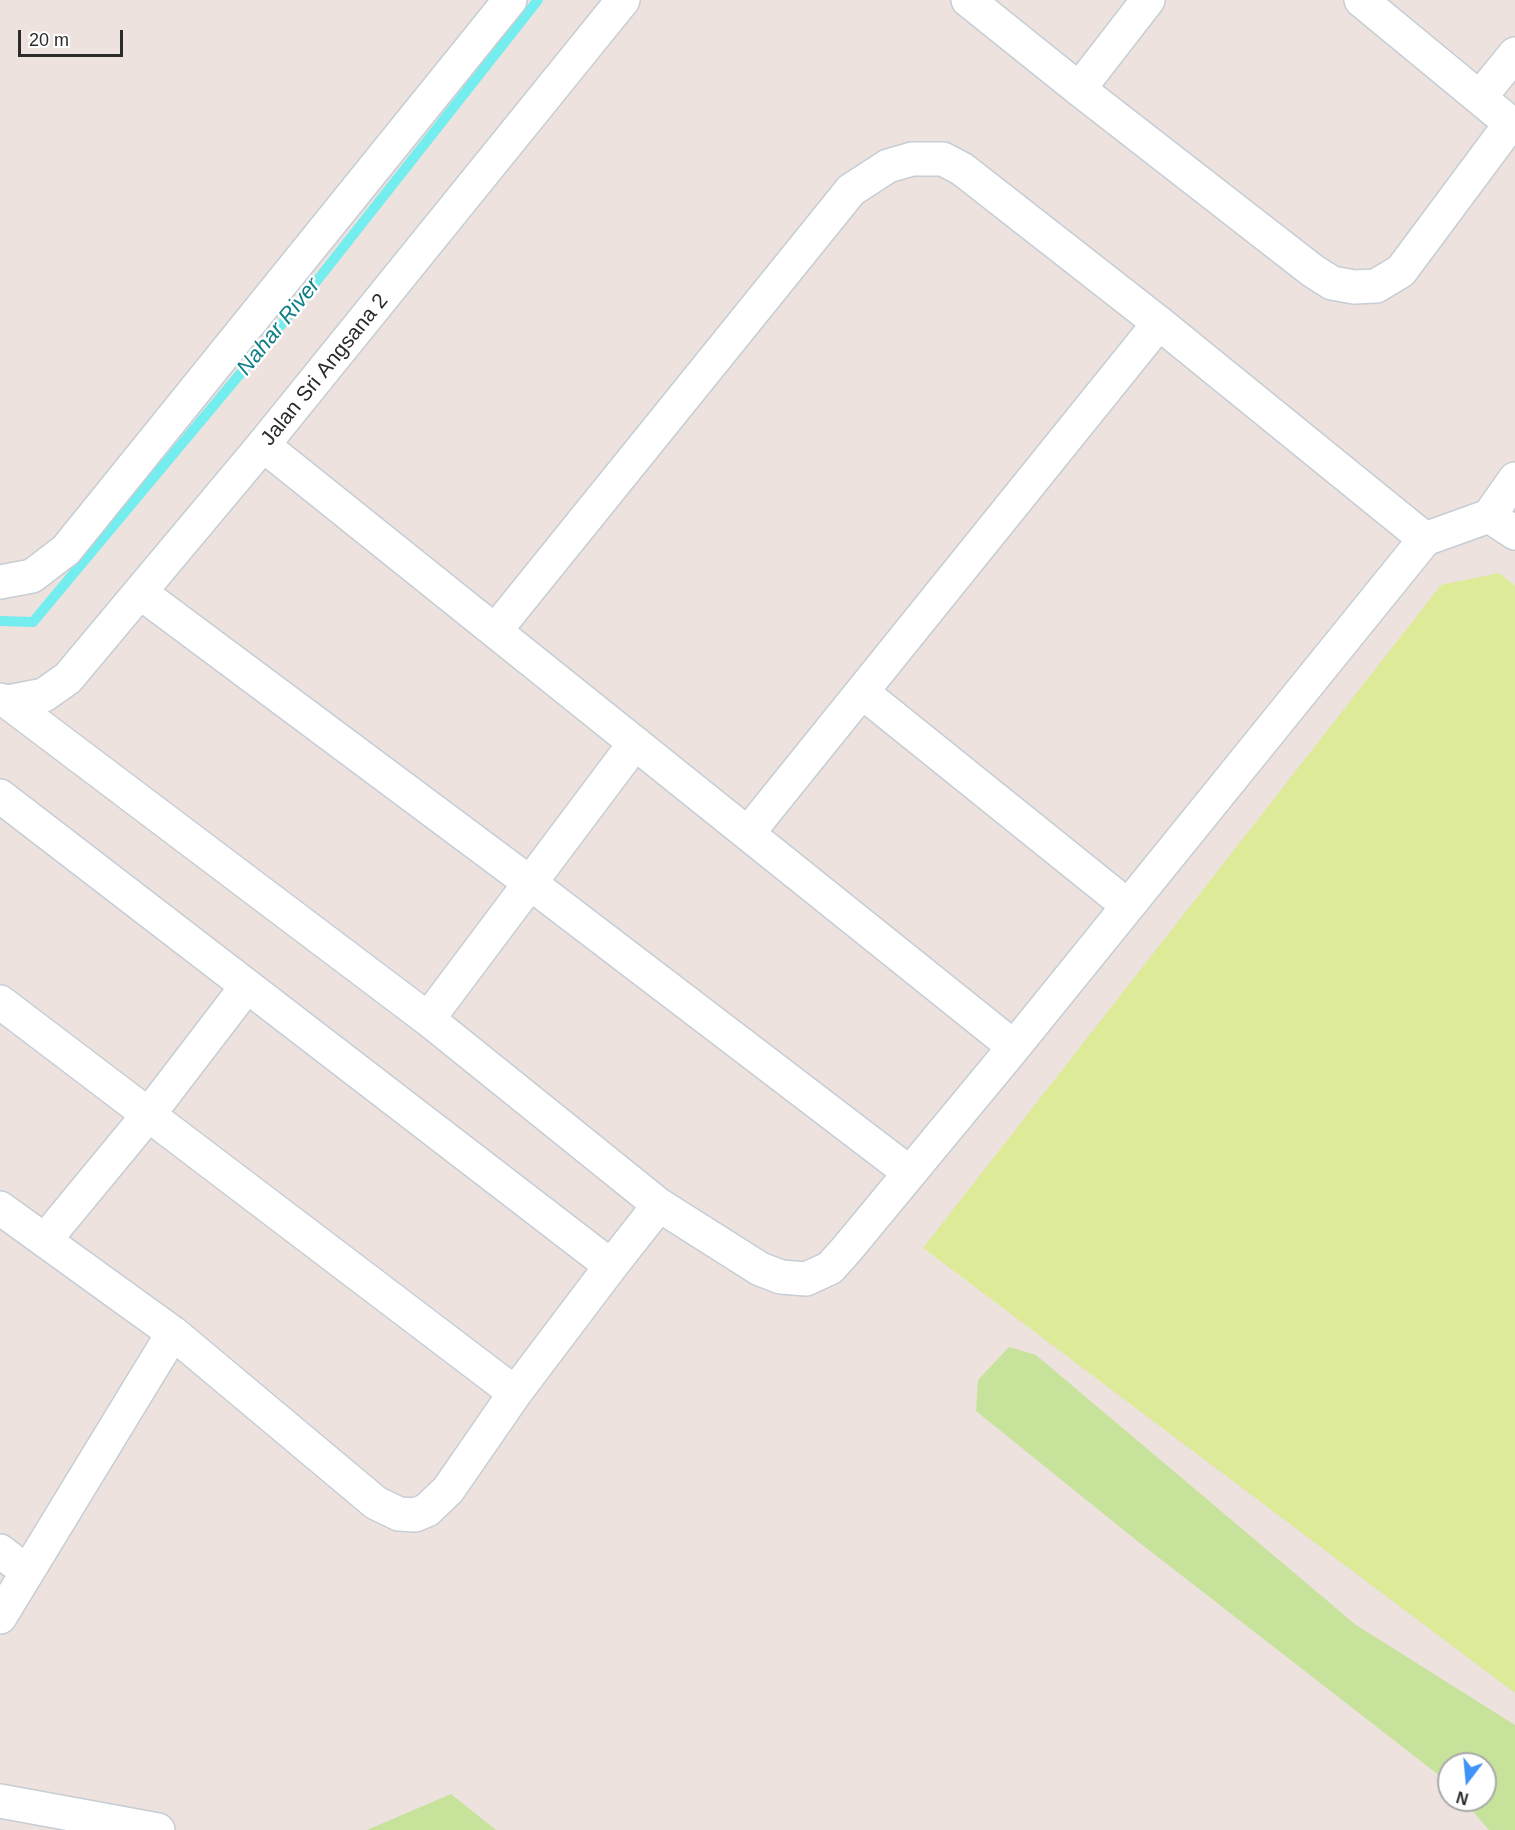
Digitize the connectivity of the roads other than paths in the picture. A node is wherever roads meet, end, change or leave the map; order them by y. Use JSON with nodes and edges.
{"nodes":[{"id":1,"x":510,"y":0,"type":"edge"},
{"id":2,"x":623,"y":0,"type":"edge"},
{"id":3,"x":968,"y":0,"type":"edge"},
{"id":4,"x":1148,"y":0,"type":"edge"},
{"id":5,"x":1361,"y":0,"type":"edge"},
{"id":6,"x":1515,"y":54,"type":"edge"},
{"id":7,"x":1079,"y":90,"type":"junction"},
{"id":8,"x":1480,"y":97,"type":"junction"},
{"id":9,"x":1513,"y":125,"type":"edge"},
{"id":10,"x":1159,"y":323,"type":"junction"},
{"id":11,"x":264,"y":445,"type":"junction"},
{"id":12,"x":1515,"y":479,"type":"edge"},
{"id":13,"x":1502,"y":525,"type":"edge"},
{"id":14,"x":1425,"y":539,"type":"junction"},
{"id":15,"x":0,"y":582,"type":"edge"},
{"id":16,"x":141,"y":593,"type":"junction"},
{"id":17,"x":495,"y":632,"type":"junction"},
{"id":18,"x":862,"y":692,"type":"junction"},
{"id":19,"x":4,"y":701,"type":"edge"},
{"id":20,"x":635,"y":743,"type":"junction"},
{"id":21,"x":0,"y":796,"type":"edge"},
{"id":22,"x":748,"y":833,"type":"junction"},
{"id":23,"x":530,"y":883,"type":"junction"},
{"id":24,"x":1128,"y":906,"type":"junction"},
{"id":25,"x":248,"y":986,"type":"junction"},
{"id":26,"x":0,"y":1002,"type":"edge"},
{"id":27,"x":428,"y":1019,"type":"junction"},
{"id":28,"x":1014,"y":1047,"type":"junction"},
{"id":29,"x":149,"y":1114,"type":"junction"},
{"id":30,"x":910,"y":1173,"type":"junction"},
{"id":31,"x":659,"y":1205,"type":"junction"},
{"id":32,"x":0,"y":1208,"type":"edge"},
{"id":33,"x":45,"y":1240,"type":"junction"},
{"id":34,"x":611,"y":1266,"type":"junction"},
{"id":35,"x":173,"y":1333,"type":"junction"},
{"id":36,"x":515,"y":1393,"type":"junction"},
{"id":37,"x":0,"y":1551,"type":"edge"},
{"id":38,"x":26,"y":1571,"type":"junction"},
{"id":39,"x":0,"y":1617,"type":"edge"},
{"id":40,"x":0,"y":1802,"type":"edge"},
{"id":41,"x":158,"y":1830,"type":"edge"}],
"edges":[{"from":1,"to":15,"type":"street"},
{"from":2,"to":11,"type":"street","name":"Jalan Sri Angsana 2"},
{"from":3,"to":7,"type":"street"},
{"from":4,"to":7,"type":"street"},
{"from":5,"to":8,"type":"street"},
{"from":6,"to":8,"type":"street"},
{"from":7,"to":9,"type":"street"},
{"from":8,"to":9,"type":"street"},
{"from":10,"to":14,"type":"street"},
{"from":10,"to":17,"type":"street"},
{"from":10,"to":18,"type":"street"},
{"from":11,"to":16,"type":"street","name":"Jalan Sri Angsana 2"},
{"from":11,"to":17,"type":"street"},
{"from":12,"to":13,"type":"street"},
{"from":13,"to":14,"type":"street"},
{"from":14,"to":24,"type":"street"},
{"from":16,"to":19,"type":"street","name":"Jalan Sri Angsana 2"},
{"from":16,"to":23,"type":"street"},
{"from":17,"to":20,"type":"street"},
{"from":18,"to":22,"type":"street"},
{"from":18,"to":24,"type":"street"},
{"from":19,"to":27,"type":"street"},
{"from":20,"to":22,"type":"street"},
{"from":20,"to":23,"type":"street"},
{"from":21,"to":25,"type":"street"},
{"from":22,"to":28,"type":"street"},
{"from":23,"to":27,"type":"street"},
{"from":23,"to":30,"type":"street"},
{"from":24,"to":28,"type":"street"},
{"from":25,"to":29,"type":"street"},
{"from":25,"to":34,"type":"street"},
{"from":26,"to":29,"type":"street"},
{"from":27,"to":31,"type":"street"},
{"from":28,"to":30,"type":"street"},
{"from":29,"to":33,"type":"street"},
{"from":29,"to":36,"type":"street"},
{"from":30,"to":31,"type":"street"},
{"from":31,"to":34,"type":"street"},
{"from":32,"to":33,"type":"street"},
{"from":33,"to":35,"type":"street"},
{"from":34,"to":36,"type":"street"},
{"from":35,"to":36,"type":"street"},
{"from":35,"to":38,"type":"street"},
{"from":37,"to":38,"type":"street"},
{"from":38,"to":39,"type":"street"},
{"from":40,"to":41,"type":"street"}]}
